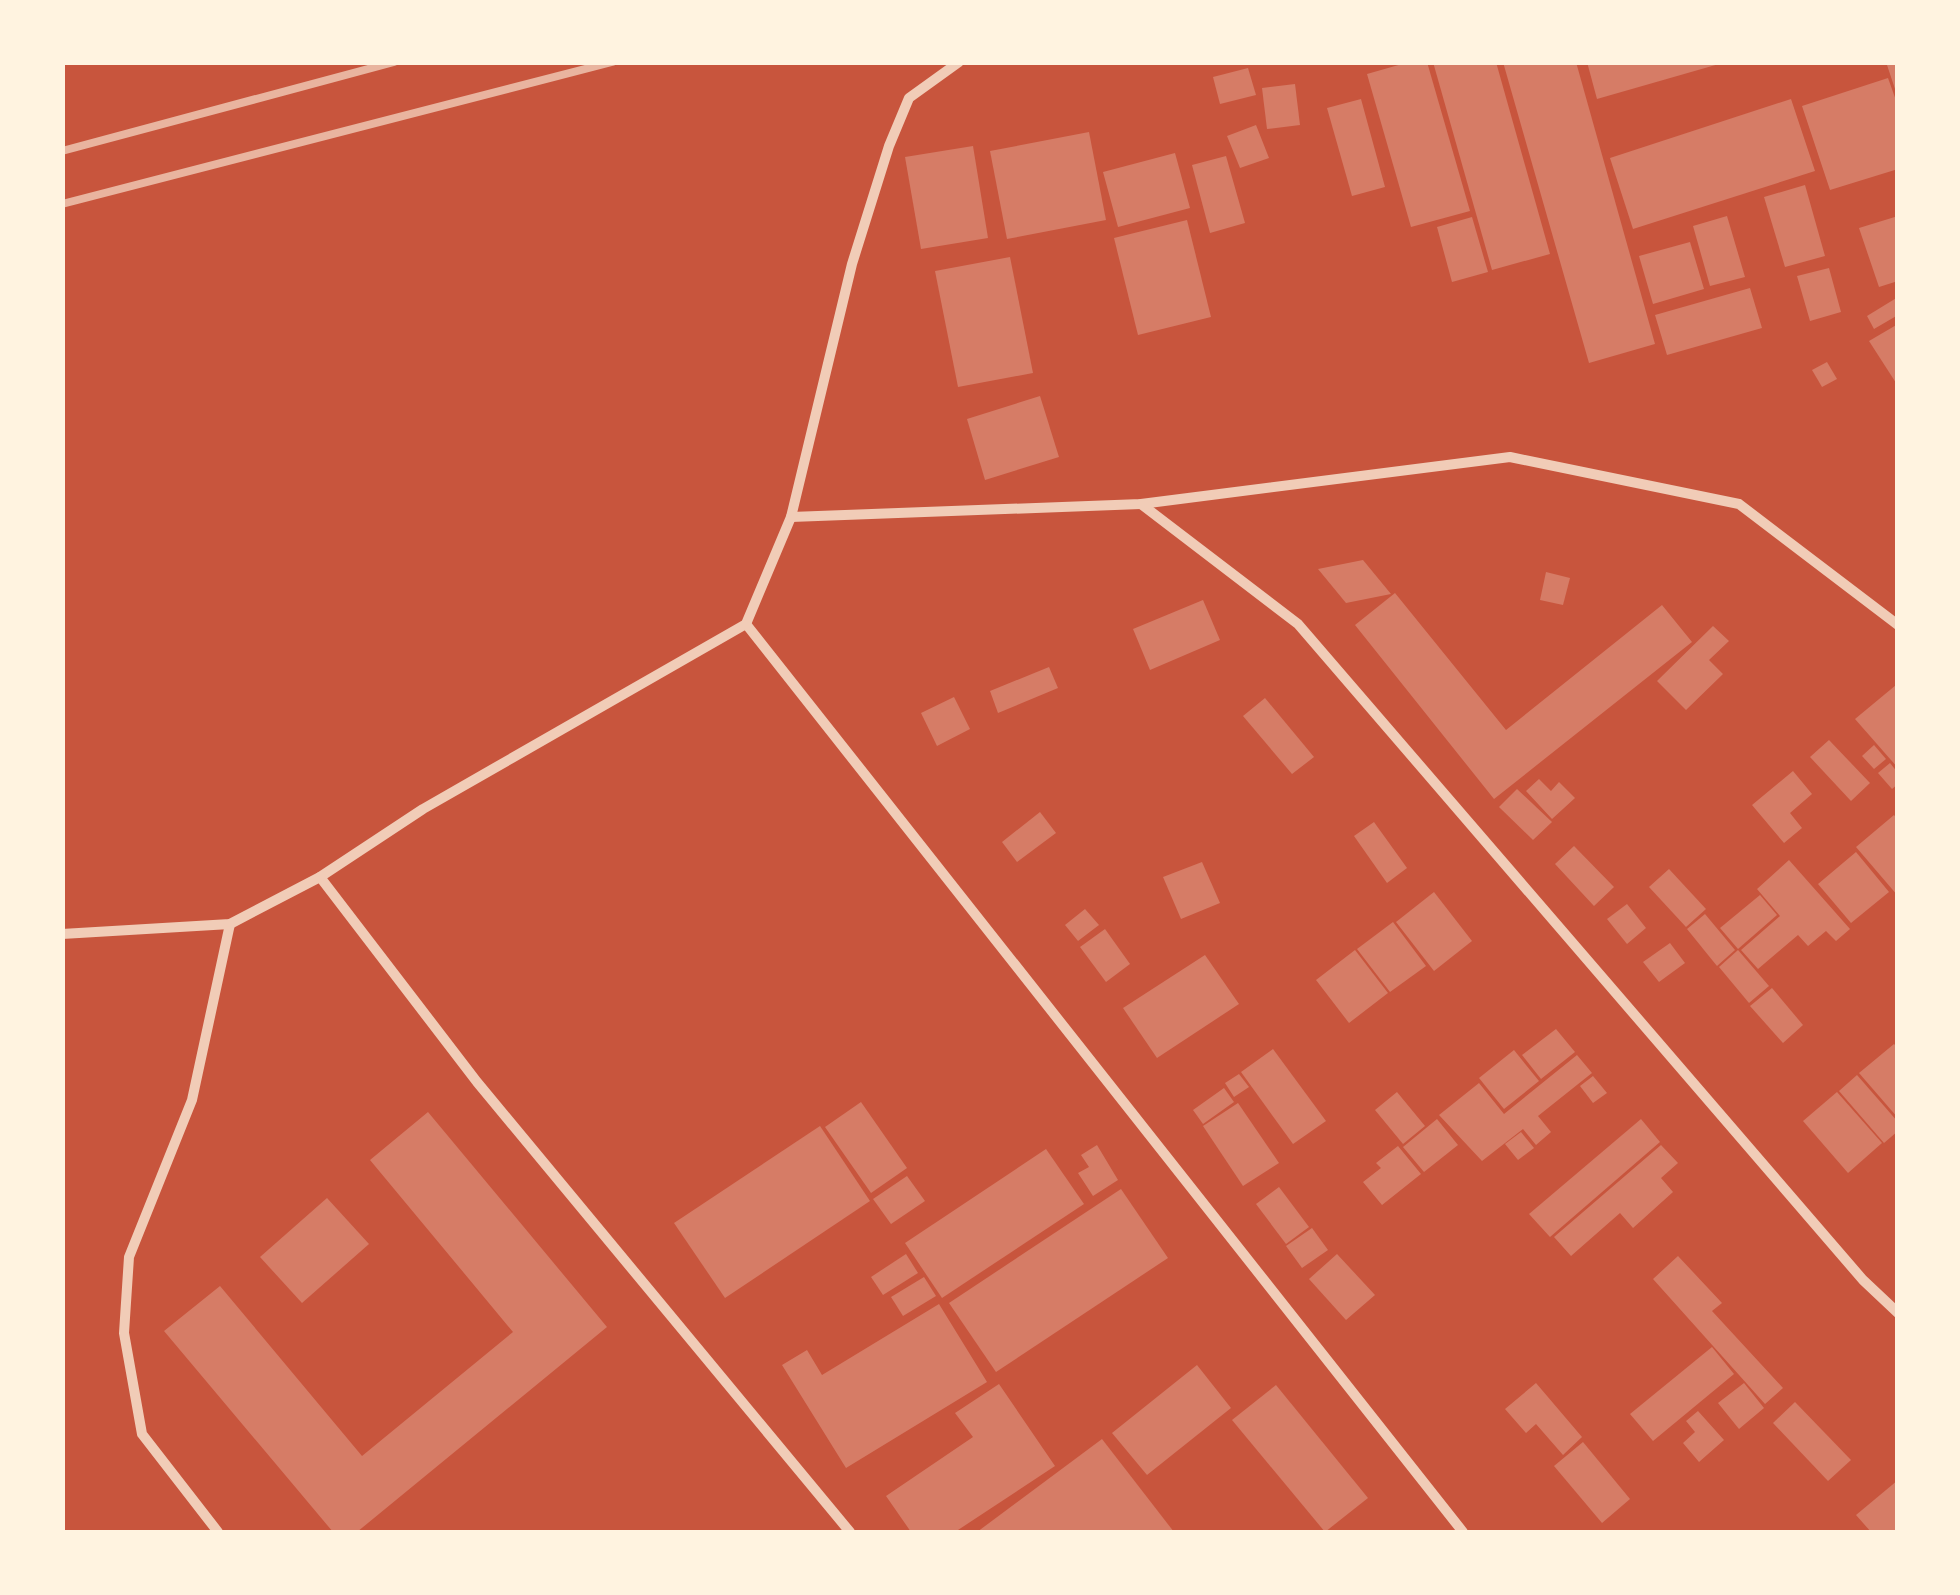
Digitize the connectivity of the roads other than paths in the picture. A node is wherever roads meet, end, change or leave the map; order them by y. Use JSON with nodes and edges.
{"nodes":[{"id":1,"x":959,"y":62,"type":"edge"},
{"id":2,"x":1142,"y":504,"type":"junction"},
{"id":3,"x":791,"y":517,"type":"junction"},
{"id":4,"x":746,"y":624,"type":"junction"},
{"id":5,"x":1898,"y":625,"type":"edge"},
{"id":6,"x":320,"y":877,"type":"junction"},
{"id":7,"x":230,"y":924,"type":"junction"},
{"id":8,"x":62,"y":934,"type":"edge"},
{"id":9,"x":1898,"y":1313,"type":"edge"},
{"id":10,"x":218,"y":1532,"type":"edge"},
{"id":11,"x":850,"y":1532,"type":"edge"},
{"id":12,"x":1463,"y":1532,"type":"edge"}],
"edges":[{"from":1,"to":3,"type":"street"},
{"from":2,"to":3,"type":"street"},
{"from":2,"to":5,"type":"street"},
{"from":2,"to":9,"type":"street"},
{"from":3,"to":4,"type":"street"},
{"from":4,"to":6,"type":"street"},
{"from":4,"to":12,"type":"street"},
{"from":6,"to":7,"type":"street"},
{"from":6,"to":11,"type":"street"},
{"from":7,"to":8,"type":"street"},
{"from":7,"to":10,"type":"street"}]}
